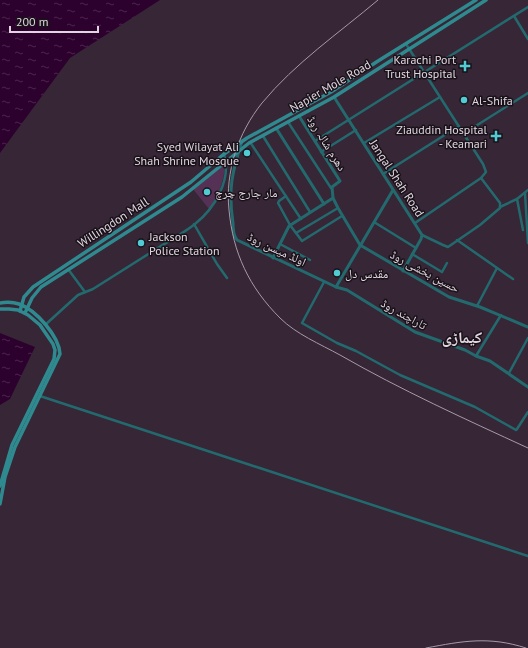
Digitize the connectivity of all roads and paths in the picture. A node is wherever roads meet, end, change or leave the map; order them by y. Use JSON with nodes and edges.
{"nodes":[{"id":1,"x":476,"y":0,"type":"edge"},
{"id":2,"x":486,"y":0,"type":"edge"},
{"id":3,"x":528,"y":7,"type":"edge"},
{"id":4,"x":514,"y":16,"type":"junction"},
{"id":5,"x":528,"y":39,"type":"edge"},
{"id":6,"x":406,"y":44,"type":"junction"},
{"id":7,"x":410,"y":50,"type":"junction"},
{"id":8,"x":424,"y":72,"type":"junction"},
{"id":9,"x":528,"y":93,"type":"edge"},
{"id":10,"x":334,"y":97,"type":"junction"},
{"id":11,"x":440,"y":97,"type":"junction"},
{"id":12,"x":299,"y":116,"type":"junction"},
{"id":13,"x":349,"y":120,"type":"junction"},
{"id":14,"x":288,"y":122,"type":"junction"},
{"id":15,"x":459,"y":126,"type":"junction"},
{"id":16,"x":276,"y":128,"type":"junction"},
{"id":17,"x":356,"y":130,"type":"junction"},
{"id":18,"x":463,"y":134,"type":"junction"},
{"id":19,"x":263,"y":136,"type":"junction"},
{"id":20,"x":242,"y":141,"type":"junction"},
{"id":21,"x":250,"y":142,"type":"junction"},
{"id":22,"x":314,"y":142,"type":"junction"},
{"id":23,"x":364,"y":143,"type":"junction"},
{"id":24,"x":239,"y":151,"type":"junction"},
{"id":25,"x":321,"y":152,"type":"junction"},
{"id":26,"x":224,"y":154,"type":"junction"},
{"id":27,"x":225,"y":161,"type":"junction"},
{"id":28,"x":383,"y":174,"type":"junction"},
{"id":29,"x":481,"y":178,"type":"junction"},
{"id":30,"x":331,"y":188,"type":"junction"},
{"id":31,"x":393,"y":190,"type":"junction"},
{"id":32,"x":528,"y":190,"type":"edge"},
{"id":33,"x":525,"y":193,"type":"junction"},
{"id":34,"x":286,"y":196,"type":"junction"},
{"id":35,"x":333,"y":198,"type":"junction"},
{"id":36,"x":517,"y":199,"type":"junction"},
{"id":37,"x":324,"y":204,"type":"junction"},
{"id":38,"x":500,"y":207,"type":"junction"},
{"id":39,"x":338,"y":208,"type":"junction"},
{"id":40,"x":310,"y":212,"type":"junction"},
{"id":41,"x":342,"y":216,"type":"junction"},
{"id":42,"x":300,"y":219,"type":"junction"},
{"id":43,"x":374,"y":222,"type":"junction"},
{"id":44,"x":194,"y":224,"type":"junction"},
{"id":45,"x":415,"y":224,"type":"junction"},
{"id":46,"x":290,"y":225,"type":"junction"},
{"id":47,"x":523,"y":230,"type":"dead end"},
{"id":48,"x":296,"y":233,"type":"junction"},
{"id":49,"x":422,"y":235,"type":"junction"},
{"id":50,"x":457,"y":240,"type":"junction"},
{"id":51,"x":528,"y":243,"type":"edge"},
{"id":52,"x":280,"y":244,"type":"junction"},
{"id":53,"x":360,"y":245,"type":"junction"},
{"id":54,"x":416,"y":248,"type":"junction"},
{"id":55,"x":412,"y":254,"type":"junction"},
{"id":56,"x":273,"y":258,"type":"junction"},
{"id":57,"x":310,"y":260,"type":"dead end"},
{"id":58,"x":447,"y":263,"type":"dead end"},
{"id":59,"x":65,"y":266,"type":"junction"},
{"id":60,"x":497,"y":268,"type":"junction"},
{"id":61,"x":68,"y":270,"type":"junction"},
{"id":62,"x":403,"y":271,"type":"junction"},
{"id":63,"x":227,"y":278,"type":"dead end"},
{"id":64,"x":513,"y":279,"type":"dead end"},
{"id":65,"x":324,"y":282,"type":"junction"},
{"id":66,"x":336,"y":287,"type":"junction"},
{"id":67,"x":86,"y":292,"type":"junction"},
{"id":68,"x":0,"y":303,"type":"edge"},
{"id":69,"x":22,"y":305,"type":"junction"},
{"id":70,"x":477,"y":306,"type":"junction"},
{"id":71,"x":28,"y":308,"type":"junction"},
{"id":72,"x":0,"y":310,"type":"edge"},
{"id":73,"x":20,"y":311,"type":"junction"},
{"id":74,"x":25,"y":313,"type":"junction"},
{"id":75,"x":501,"y":315,"type":"junction"},
{"id":76,"x":45,"y":325,"type":"junction"},
{"id":77,"x":528,"y":327,"type":"edge"},
{"id":78,"x":528,"y":338,"type":"edge"},
{"id":79,"x":476,"y":356,"type":"junction"},
{"id":80,"x":509,"y":373,"type":"junction"},
{"id":81,"x":528,"y":387,"type":"edge"},
{"id":82,"x":40,"y":396,"type":"junction"},
{"id":83,"x":528,"y":412,"type":"edge"},
{"id":84,"x":0,"y":486,"type":"edge"},
{"id":85,"x":0,"y":504,"type":"edge"},
{"id":86,"x":528,"y":556,"type":"edge"}],
"edges":[{"from":1,"to":6,"type":"main road","name":"Napier Mole Road"},
{"from":2,"to":7,"type":"main road","name":"Napier Mole Road"},
{"from":3,"to":4,"type":"street"},
{"from":4,"to":5,"type":"street"},
{"from":4,"to":8,"type":"street"},
{"from":6,"to":7,"type":"street"},
{"from":6,"to":20,"type":"main road","name":"Napier Mole Road"},
{"from":7,"to":8,"type":"street"},
{"from":7,"to":10,"type":"main road","name":"Napier Mole Road"},
{"from":8,"to":11,"type":"street"},
{"from":8,"to":13,"type":"street"},
{"from":9,"to":18,"type":"street"},
{"from":10,"to":12,"type":"main road","name":"Napier Mole Road"},
{"from":10,"to":13,"type":"street","name":"Jangal Shah Road"},
{"from":11,"to":15,"type":"street"},
{"from":11,"to":23,"type":"street"},
{"from":12,"to":14,"type":"main road","name":"Napier Mole Road"},
{"from":12,"to":22,"type":"street","name":"دھرم شالہ روڈ"},
{"from":13,"to":17,"type":"street","name":"Jangal Shah Road"},
{"from":13,"to":22,"type":"street"},
{"from":14,"to":16,"type":"main road","name":"Napier Mole Road"},
{"from":14,"to":30,"type":"street"},
{"from":15,"to":18,"type":"street"},
{"from":15,"to":28,"type":"street"},
{"from":16,"to":19,"type":"main road","name":"Napier Mole Road"},
{"from":16,"to":37,"type":"street"},
{"from":17,"to":23,"type":"street","name":"Jangal Shah Road"},
{"from":17,"to":25,"type":"street"},
{"from":18,"to":29,"type":"street"},
{"from":19,"to":21,"type":"main road","name":"Napier Mole Road"},
{"from":19,"to":40,"type":"street"},
{"from":20,"to":24,"type":"street","name":"اولڈ میسن روڈ"},
{"from":20,"to":26,"type":"main road","name":"Napier Mole Road"},
{"from":21,"to":24,"type":"main road","name":"Napier Mole Road"},
{"from":21,"to":34,"type":"street"},
{"from":22,"to":25,"type":"street","name":"دھرم شالہ روڈ"},
{"from":23,"to":28,"type":"street","name":"Jangal Shah Road"},
{"from":24,"to":27,"type":"main road","name":"Napier Mole Road"},
{"from":24,"to":56,"type":"street","name":"اولڈ میسن روڈ"},
{"from":25,"to":30,"type":"street","name":"دھرم شالہ روڈ"},
{"from":26,"to":27,"type":"street"},
{"from":26,"to":59,"type":"main road","name":"Willingdon Mall"},
{"from":27,"to":44,"type":"street"},
{"from":27,"to":61,"type":"main road","name":"Willingdon Mall"},
{"from":28,"to":31,"type":"street","name":"Jangal Shah Road"},
{"from":29,"to":38,"type":"street"},
{"from":29,"to":45,"type":"street"},
{"from":30,"to":35,"type":"street","name":"دھرم شالہ روڈ"},
{"from":31,"to":43,"type":"street"},
{"from":31,"to":45,"type":"street","name":"Jangal Shah Road"},
{"from":32,"to":33,"type":"street"},
{"from":33,"to":36,"type":"street"},
{"from":33,"to":51,"type":"street"},
{"from":34,"to":42,"type":"street"},
{"from":34,"to":46,"type":"street"},
{"from":35,"to":37,"type":"street"},
{"from":35,"to":39,"type":"street","name":"دھرم شالہ روڈ"},
{"from":36,"to":38,"type":"street"},
{"from":36,"to":47,"type":"street"},
{"from":37,"to":40,"type":"street"},
{"from":38,"to":50,"type":"street"},
{"from":39,"to":41,"type":"street","name":"دھرم شالہ روڈ"},
{"from":39,"to":48,"type":"street"},
{"from":40,"to":42,"type":"street"},
{"from":41,"to":48,"type":"street"},
{"from":41,"to":53,"type":"street","name":"دھرم شالہ روڈ"},
{"from":42,"to":46,"type":"street"},
{"from":43,"to":53,"type":"street"},
{"from":43,"to":54,"type":"street"},
{"from":44,"to":63,"type":"street"},
{"from":44,"to":67,"type":"street"},
{"from":45,"to":49,"type":"street","name":"Jangal Shah Road"},
{"from":46,"to":48,"type":"street"},
{"from":46,"to":52,"type":"street"},
{"from":49,"to":50,"type":"street"},
{"from":49,"to":54,"type":"street","name":"Jangal Shah Road"},
{"from":50,"to":60,"type":"street"},
{"from":52,"to":56,"type":"street"},
{"from":52,"to":57,"type":"street"},
{"from":53,"to":62,"type":"street","name":"حسین بخشی روڈ"},
{"from":53,"to":66,"type":"street"},
{"from":54,"to":55,"type":"street","name":"Jangal Shah Road"},
{"from":55,"to":58,"type":"street"},
{"from":55,"to":62,"type":"street","name":"Jangal Shah Road"},
{"from":56,"to":65,"type":"street","name":"اولڈ میسن روڈ"},
{"from":59,"to":61,"type":"street"},
{"from":59,"to":69,"type":"main road","name":"Willingdon Mall"},
{"from":60,"to":64,"type":"street"},
{"from":60,"to":70,"type":"street"},
{"from":61,"to":67,"type":"street"},
{"from":61,"to":71,"type":"main road","name":"Willingdon Mall"},
{"from":62,"to":70,"type":"street","name":"حسین بخشی روڈ"},
{"from":65,"to":66,"type":"street","name":"اولڈ میسن روڈ"},
{"from":65,"to":83,"type":"street"},
{"from":66,"to":79,"type":"street","name":"تاراچند روڈ"},
{"from":67,"to":76,"type":"street"},
{"from":68,"to":69,"type":"main road"},
{"from":69,"to":71,"type":"main road"},
{"from":69,"to":73,"type":"main road","name":"Willingdon Mall"},
{"from":70,"to":75,"type":"street","name":"حسین بخشی روڈ"},
{"from":71,"to":74,"type":"main road","name":"Willingdon Mall"},
{"from":71,"to":76,"type":"main road"},
{"from":72,"to":73,"type":"main road"},
{"from":73,"to":74,"type":"main road"},
{"from":74,"to":84,"type":"main road"},
{"from":75,"to":77,"type":"street","name":"حسین بخشی روڈ"},
{"from":75,"to":79,"type":"street"},
{"from":76,"to":82,"type":"main road"},
{"from":78,"to":80,"type":"street"},
{"from":79,"to":80,"type":"street","name":"تاراچند روڈ"},
{"from":80,"to":81,"type":"street","name":"تاراچند روڈ"},
{"from":82,"to":85,"type":"main road"},
{"from":82,"to":86,"type":"street"}]}
